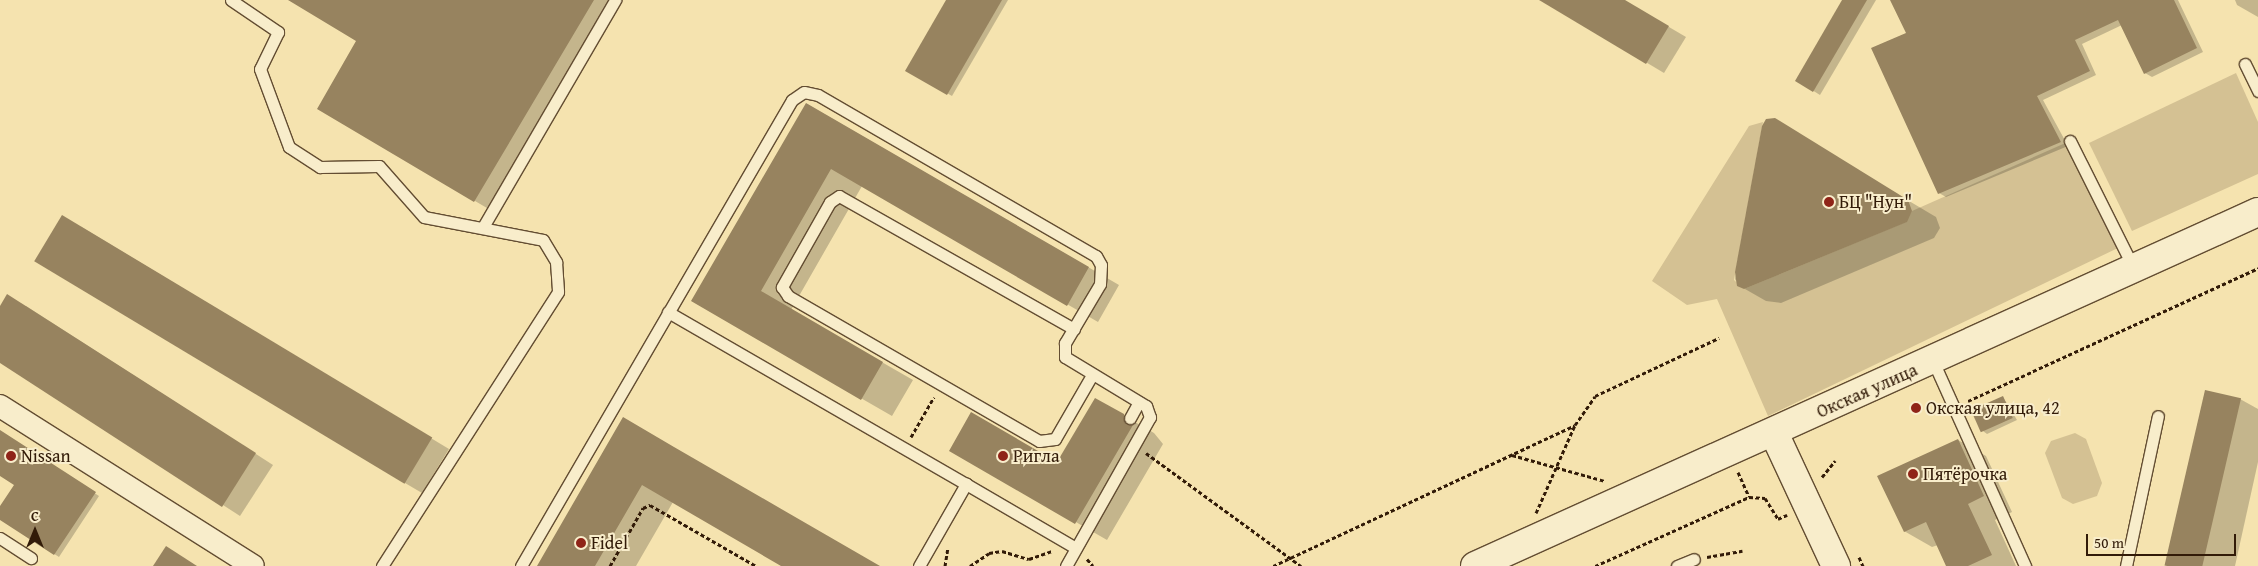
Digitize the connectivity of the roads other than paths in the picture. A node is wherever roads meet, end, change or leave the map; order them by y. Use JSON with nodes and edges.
{"nodes":[{"id":1,"x":231,"y":0,"type":"edge"},
{"id":2,"x":615,"y":0,"type":"edge"},
{"id":3,"x":2245,"y":64,"type":"dead end"},
{"id":4,"x":2258,"y":91,"type":"edge"},
{"id":5,"x":2070,"y":141,"type":"dead end"},
{"id":6,"x":2258,"y":212,"type":"edge"},
{"id":7,"x":483,"y":227,"type":"junction"},
{"id":8,"x":2134,"y":269,"type":"junction"},
{"id":9,"x":668,"y":312,"type":"junction"},
{"id":10,"x":1074,"y":330,"type":"junction"},
{"id":11,"x":1933,"y":361,"type":"junction"},
{"id":12,"x":1092,"y":374,"type":"junction"},
{"id":13,"x":1139,"y":402,"type":"junction"},
{"id":14,"x":0,"y":406,"type":"edge"},
{"id":15,"x":2158,"y":416,"type":"dead end"},
{"id":16,"x":1130,"y":418,"type":"dead end"},
{"id":17,"x":1771,"y":424,"type":"junction"},
{"id":18,"x":966,"y":484,"type":"junction"},
{"id":19,"x":0,"y":538,"type":"edge"},
{"id":20,"x":1073,"y":546,"type":"junction"},
{"id":21,"x":1845,"y":557,"type":"edge"},
{"id":22,"x":31,"y":558,"type":"dead end"},
{"id":23,"x":1694,"y":559,"type":"road end"},
{"id":24,"x":253,"y":566,"type":"edge"},
{"id":25,"x":382,"y":566,"type":"edge"},
{"id":26,"x":521,"y":566,"type":"edge"},
{"id":27,"x":919,"y":566,"type":"edge"},
{"id":28,"x":1066,"y":566,"type":"edge"},
{"id":29,"x":1475,"y":566,"type":"edge"},
{"id":30,"x":1677,"y":566,"type":"edge"},
{"id":31,"x":2024,"y":566,"type":"edge"},
{"id":32,"x":2126,"y":566,"type":"edge"}],
"edges":[{"from":1,"to":7,"type":"lane"},
{"from":2,"to":7,"type":"lane"},
{"from":3,"to":4,"type":"lane"},
{"from":5,"to":8,"type":"lane"},
{"from":6,"to":8,"type":"main road","name":"Окская улица"},
{"from":7,"to":25,"type":"lane"},
{"from":8,"to":11,"type":"main road","name":"Окская улица"},
{"from":9,"to":10,"type":"lane"},
{"from":9,"to":18,"type":"lane"},
{"from":9,"to":26,"type":"lane"},
{"from":10,"to":12,"type":"lane"},
{"from":10,"to":12,"type":"lane"},
{"from":11,"to":17,"type":"main road","name":"Окская улица"},
{"from":11,"to":31,"type":"lane"},
{"from":12,"to":13,"type":"lane"},
{"from":13,"to":16,"type":"lane"},
{"from":13,"to":20,"type":"lane"},
{"from":14,"to":24,"type":"street"},
{"from":15,"to":32,"type":"lane"},
{"from":17,"to":21,"type":"main road"},
{"from":17,"to":29,"type":"main road","name":"Окская улица"},
{"from":18,"to":20,"type":"lane"},
{"from":18,"to":27,"type":"lane"},
{"from":19,"to":22,"type":"lane"},
{"from":20,"to":28,"type":"lane"},
{"from":23,"to":30,"type":"lane"}]}
